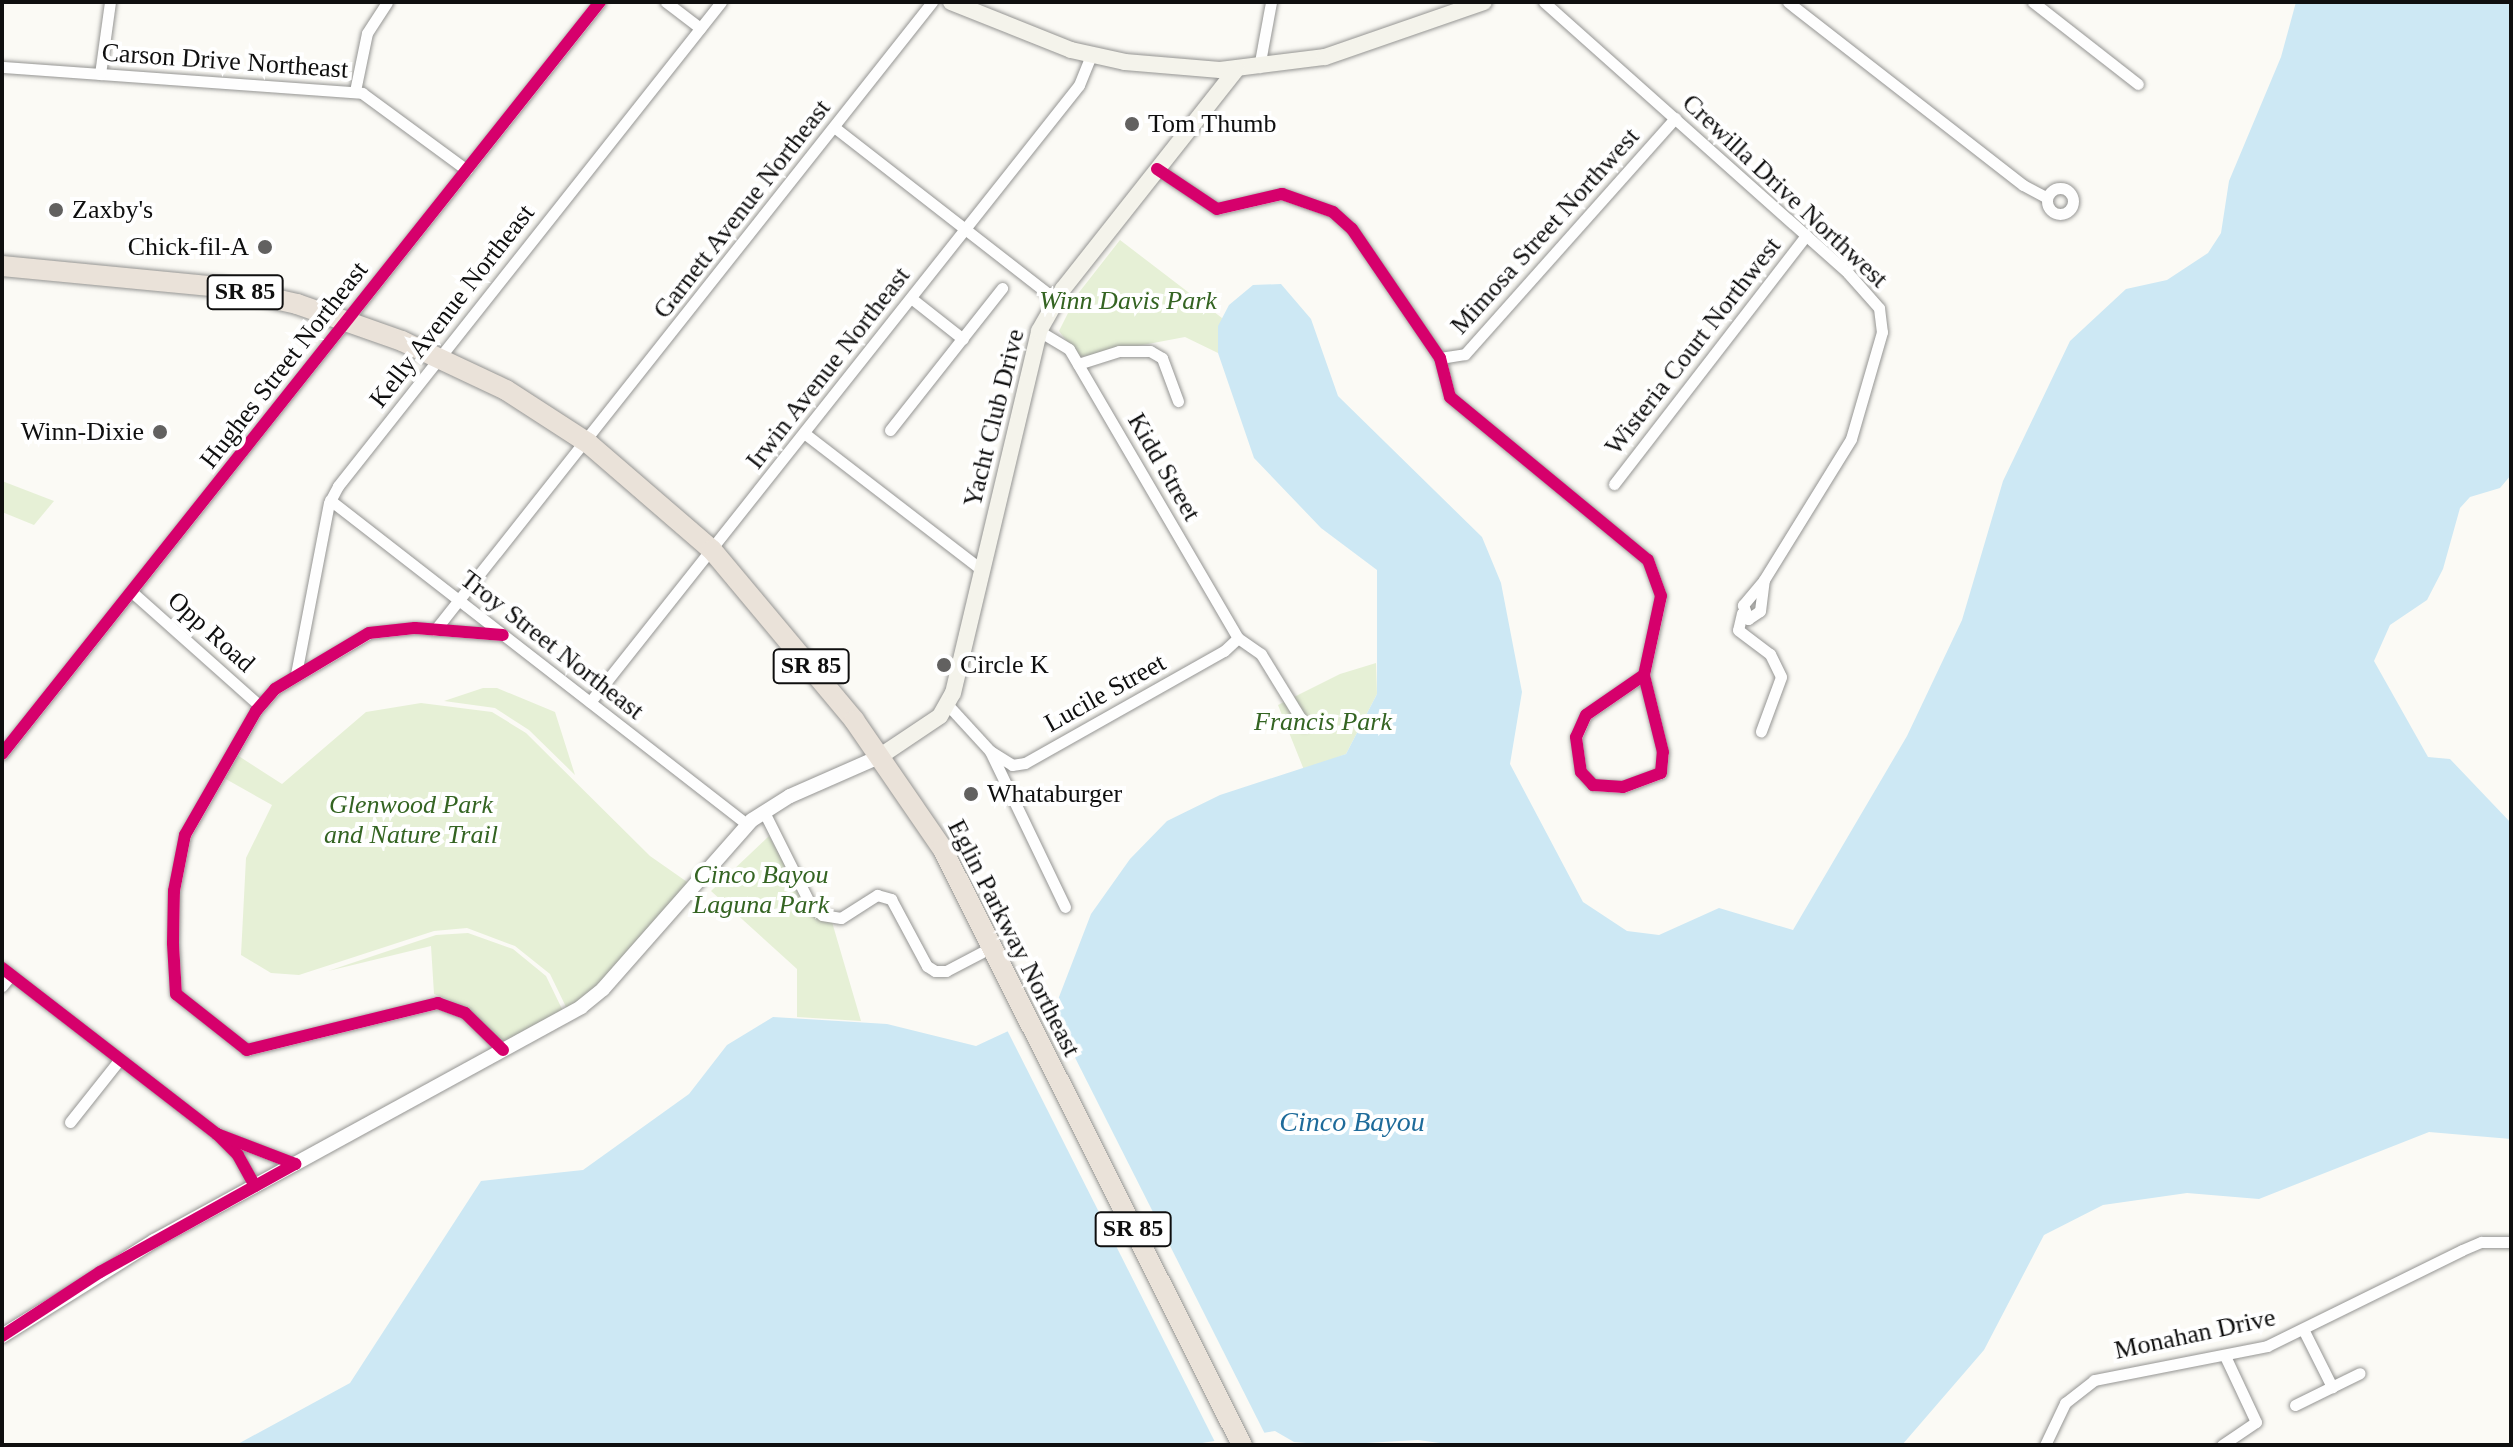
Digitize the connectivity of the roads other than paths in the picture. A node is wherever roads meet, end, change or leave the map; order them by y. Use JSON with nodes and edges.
{"nodes":[{"id":1,"x":110,"y":2,"type":"edge"},
{"id":2,"x":387,"y":2,"type":"edge"},
{"id":3,"x":600,"y":2,"type":"edge"},
{"id":4,"x":666,"y":2,"type":"edge"},
{"id":5,"x":721,"y":2,"type":"edge"},
{"id":6,"x":932,"y":2,"type":"edge"},
{"id":7,"x":951,"y":2,"type":"edge"},
{"id":8,"x":1271,"y":2,"type":"edge"},
{"id":9,"x":1484,"y":2,"type":"edge"},
{"id":10,"x":1544,"y":2,"type":"edge"},
{"id":11,"x":1788,"y":2,"type":"edge"},
{"id":12,"x":2033,"y":2,"type":"edge"},
{"id":13,"x":700,"y":28,"type":"junction"},
{"id":14,"x":1091,"y":55,"type":"junction"},
{"id":15,"x":2,"y":67,"type":"edge"},
{"id":16,"x":1259,"y":67,"type":"junction"},
{"id":17,"x":1237,"y":69,"type":"junction"},
{"id":18,"x":100,"y":74,"type":"junction"},
{"id":19,"x":2138,"y":84,"type":"dead end"},
{"id":20,"x":355,"y":91,"type":"junction"},
{"id":21,"x":1675,"y":118,"type":"junction"},
{"id":22,"x":834,"y":127,"type":"junction"},
{"id":23,"x":1157,"y":169,"type":"junction"},
{"id":24,"x":467,"y":170,"type":"junction"},
{"id":25,"x":2047,"y":198,"type":"dead end"},
{"id":26,"x":965,"y":230,"type":"junction"},
{"id":27,"x":1806,"y":236,"type":"junction"},
{"id":28,"x":2,"y":266,"type":"edge"},
{"id":29,"x":1002,"y":288,"type":"dead end"},
{"id":30,"x":911,"y":298,"type":"junction"},
{"id":31,"x":1056,"y":300,"type":"junction"},
{"id":32,"x":348,"y":320,"type":"junction"},
{"id":33,"x":1039,"y":331,"type":"junction"},
{"id":34,"x":963,"y":339,"type":"junction"},
{"id":35,"x":440,"y":356,"type":"junction"},
{"id":36,"x":1440,"y":358,"type":"junction"},
{"id":37,"x":1078,"y":364,"type":"junction"},
{"id":38,"x":1178,"y":401,"type":"dead end"},
{"id":39,"x":890,"y":430,"type":"dead end"},
{"id":40,"x":804,"y":433,"type":"junction"},
{"id":41,"x":588,"y":443,"type":"junction"},
{"id":42,"x":1614,"y":484,"type":"dead end"},
{"id":43,"x":330,"y":500,"type":"junction"},
{"id":44,"x":712,"y":550,"type":"junction"},
{"id":45,"x":982,"y":570,"type":"junction"},
{"id":46,"x":1764,"y":580,"type":"junction"},
{"id":47,"x":132,"y":592,"type":"junction"},
{"id":48,"x":458,"y":600,"type":"junction"},
{"id":49,"x":1742,"y":613,"type":"junction"},
{"id":50,"x":435,"y":630,"type":"junction"},
{"id":51,"x":503,"y":635,"type":"junction"},
{"id":52,"x":1238,"y":638,"type":"junction"},
{"id":53,"x":296,"y":674,"type":"junction"},
{"id":54,"x":1644,"y":675,"type":"junction"},
{"id":55,"x":590,"y":702,"type":"junction"},
{"id":56,"x":947,"y":704,"type":"junction"},
{"id":57,"x":260,"y":706,"type":"junction"},
{"id":58,"x":1304,"y":724,"type":"dead end"},
{"id":59,"x":1761,"y":731,"type":"dead end"},
{"id":60,"x":990,"y":751,"type":"junction"},
{"id":61,"x":2,"y":754,"type":"edge"},
{"id":62,"x":879,"y":757,"type":"junction"},
{"id":63,"x":764,"y":812,"type":"junction"},
{"id":64,"x":748,"y":825,"type":"junction"},
{"id":65,"x":1065,"y":907,"type":"dead end"},
{"id":66,"x":992,"y":947,"type":"junction"},
{"id":67,"x":6,"y":971,"type":"edge"},
{"id":68,"x":2,"y":986,"type":"edge"},
{"id":69,"x":503,"y":1050,"type":"junction"},
{"id":70,"x":120,"y":1059,"type":"junction"},
{"id":71,"x":70,"y":1122,"type":"dead end"},
{"id":72,"x":217,"y":1134,"type":"junction"},
{"id":73,"x":295,"y":1164,"type":"junction"},
{"id":74,"x":255,"y":1186,"type":"junction"},
{"id":75,"x":2511,"y":1242,"type":"edge"},
{"id":76,"x":2304,"y":1331,"type":"junction"},
{"id":77,"x":2,"y":1336,"type":"edge"},
{"id":78,"x":2225,"y":1356,"type":"junction"},
{"id":79,"x":2360,"y":1373,"type":"dead end"},
{"id":80,"x":2332,"y":1387,"type":"junction"},
{"id":81,"x":2295,"y":1405,"type":"dead end"},
{"id":82,"x":1242,"y":1445,"type":"edge"},
{"id":83,"x":2045,"y":1445,"type":"edge"},
{"id":84,"x":2222,"y":1445,"type":"edge"}],
"edges":[{"from":1,"to":18,"type":"street"},
{"from":2,"to":20,"type":"street"},
{"from":3,"to":24,"type":"street","name":"Hughes Street Northeast"},
{"from":4,"to":13,"type":"street"},
{"from":5,"to":13,"type":"street","name":"Kelly Avenue Northeast"},
{"from":6,"to":22,"type":"street","name":"Garnett Avenue Northeast"},
{"from":7,"to":14,"type":"main road"},
{"from":8,"to":16,"type":"street"},
{"from":9,"to":16,"type":"main road"},
{"from":10,"to":21,"type":"street","name":"Crewilla Drive Northwest"},
{"from":11,"to":25,"type":"street"},
{"from":12,"to":19,"type":"street"},
{"from":13,"to":35,"type":"street","name":"Kelly Avenue Northeast"},
{"from":14,"to":17,"type":"main road"},
{"from":14,"to":26,"type":"street","name":"Irwin Avenue Northeast"},
{"from":15,"to":18,"type":"street","name":"Carson Drive Northeast"},
{"from":16,"to":17,"type":"main road"},
{"from":17,"to":23,"type":"main road","name":"Yacht Club Drive"},
{"from":18,"to":20,"type":"street","name":"Carson Drive Northeast"},
{"from":20,"to":24,"type":"street","name":"Carson Drive Northeast"},
{"from":21,"to":27,"type":"street","name":"Crewilla Drive Northwest"},
{"from":21,"to":36,"type":"street","name":"Mimosa Street Northwest"},
{"from":22,"to":26,"type":"street"},
{"from":22,"to":41,"type":"street","name":"Garnett Avenue Northeast"},
{"from":23,"to":31,"type":"main road","name":"Yacht Club Drive"},
{"from":23,"to":36,"type":"street"},
{"from":24,"to":32,"type":"street","name":"Hughes Street Northeast"},
{"from":26,"to":30,"type":"street","name":"Irwin Avenue Northeast"},
{"from":26,"to":31,"type":"street"},
{"from":27,"to":42,"type":"street","name":"Wisteria Court Northwest"},
{"from":27,"to":46,"type":"street","name":"Crewilla Drive Northwest"},
{"from":28,"to":32,"type":"highway","name":"Eglin Parkway Northeast","number":"SR 85"},
{"from":29,"to":34,"type":"street"},
{"from":30,"to":34,"type":"street"},
{"from":30,"to":40,"type":"street","name":"Irwin Avenue Northeast"},
{"from":31,"to":33,"type":"main road","name":"Yacht Club Drive"},
{"from":32,"to":35,"type":"highway","name":"Eglin Parkway Northeast","number":"SR 85"},
{"from":32,"to":47,"type":"street","name":"Hughes Street Northeast"},
{"from":33,"to":37,"type":"street","name":"Kidd Street"},
{"from":33,"to":45,"type":"main road","name":"Yacht Club Drive"},
{"from":34,"to":39,"type":"street"},
{"from":35,"to":41,"type":"highway","name":"Eglin Parkway Northeast","number":"SR 85"},
{"from":35,"to":43,"type":"street","name":"Kelly Avenue Northeast"},
{"from":36,"to":54,"type":"street"},
{"from":37,"to":38,"type":"street"},
{"from":37,"to":52,"type":"street","name":"Kidd Street"},
{"from":40,"to":44,"type":"street","name":"Irwin Avenue Northeast"},
{"from":40,"to":45,"type":"street"},
{"from":41,"to":44,"type":"highway","name":"Eglin Parkway Northeast","number":"SR 85"},
{"from":41,"to":48,"type":"street","name":"Garnett Avenue Northeast"},
{"from":43,"to":48,"type":"street","name":"Troy Street Northeast"},
{"from":43,"to":53,"type":"street","name":"Kelly Avenue Northeast"},
{"from":44,"to":55,"type":"street","name":"Irwin Avenue Northeast"},
{"from":44,"to":62,"type":"highway","name":"Eglin Parkway Northeast","number":"SR 85"},
{"from":45,"to":56,"type":"main road","name":"Yacht Club Drive"},
{"from":46,"to":49,"type":"street","name":"Crewilla Drive Northwest"},
{"from":46,"to":49,"type":"street","name":"Crewilla Drive Northwest"},
{"from":47,"to":57,"type":"street","name":"Opp Road"},
{"from":47,"to":61,"type":"street","name":"Hughes Street Northeast"},
{"from":48,"to":50,"type":"street","name":"Garnett Avenue Northeast"},
{"from":48,"to":51,"type":"street","name":"Troy Street Northeast"},
{"from":49,"to":59,"type":"street"},
{"from":50,"to":51,"type":"street"},
{"from":50,"to":53,"type":"street"},
{"from":51,"to":55,"type":"street","name":"Troy Street Northeast"},
{"from":52,"to":58,"type":"street","name":"Kidd Street"},
{"from":52,"to":60,"type":"street","name":"Lucile Street"},
{"from":53,"to":57,"type":"street"},
{"from":54,"to":54,"type":"street"},
{"from":55,"to":64,"type":"street","name":"Troy Street Northeast"},
{"from":56,"to":60,"type":"street"},
{"from":56,"to":62,"type":"main road"},
{"from":57,"to":69,"type":"street"},
{"from":60,"to":65,"type":"street"},
{"from":62,"to":63,"type":"street"},
{"from":62,"to":66,"type":"highway","name":"Eglin Parkway Northeast","number":"SR 85"},
{"from":63,"to":64,"type":"street"},
{"from":63,"to":66,"type":"street"},
{"from":64,"to":69,"type":"street"},
{"from":66,"to":82,"type":"highway","name":"Eglin Parkway Northeast","number":"SR 85"},
{"from":67,"to":68,"type":"street"},
{"from":67,"to":70,"type":"street"},
{"from":69,"to":73,"type":"street"},
{"from":70,"to":71,"type":"street"},
{"from":70,"to":72,"type":"street"},
{"from":72,"to":73,"type":"street"},
{"from":72,"to":74,"type":"street"},
{"from":73,"to":74,"type":"street"},
{"from":74,"to":77,"type":"street"},
{"from":75,"to":76,"type":"street","name":"Monahan Drive"},
{"from":76,"to":78,"type":"street","name":"Monahan Drive"},
{"from":76,"to":80,"type":"street"},
{"from":78,"to":83,"type":"street","name":"Monahan Drive"},
{"from":78,"to":84,"type":"street"},
{"from":79,"to":80,"type":"street"},
{"from":80,"to":81,"type":"street"}]}
